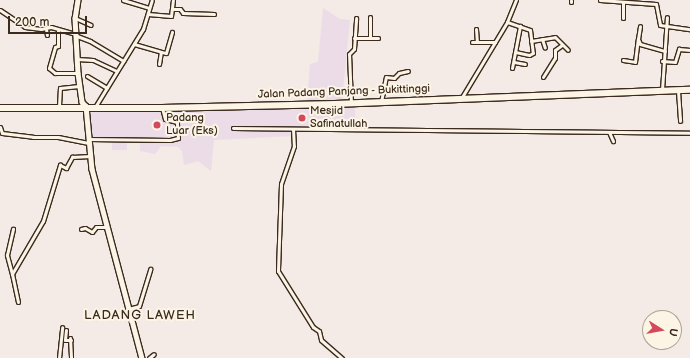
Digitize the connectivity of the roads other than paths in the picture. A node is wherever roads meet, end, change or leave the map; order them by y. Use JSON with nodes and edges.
{"nodes":[{"id":1,"x":78,"y":0,"type":"edge"},
{"id":2,"x":123,"y":0,"type":"edge"},
{"id":3,"x":152,"y":0,"type":"edge"},
{"id":4,"x":173,"y":0,"type":"edge"},
{"id":5,"x":516,"y":0,"type":"edge"},
{"id":6,"x":600,"y":0,"type":"edge"},
{"id":7,"x":604,"y":1,"type":"edge"},
{"id":8,"x":623,"y":2,"type":"junction"},
{"id":9,"x":656,"y":2,"type":"edge"},
{"id":10,"x":149,"y":8,"type":"junction"},
{"id":11,"x":177,"y":9,"type":"junction"},
{"id":12,"x":0,"y":10,"type":"edge"},
{"id":13,"x":148,"y":14,"type":"junction"},
{"id":14,"x":214,"y":14,"type":"dead end"},
{"id":15,"x":370,"y":17,"type":"dead end"},
{"id":16,"x":667,"y":17,"type":"dead end"},
{"id":17,"x":75,"y":18,"type":"junction"},
{"id":18,"x":356,"y":18,"type":"dead end"},
{"id":19,"x":623,"y":18,"type":"dead end"},
{"id":20,"x":507,"y":22,"type":"junction"},
{"id":21,"x":90,"y":25,"type":"dead end"},
{"id":22,"x":520,"y":26,"type":"junction"},
{"id":23,"x":640,"y":26,"type":"dead end"},
{"id":24,"x":667,"y":27,"type":"junction"},
{"id":25,"x":46,"y":29,"type":"junction"},
{"id":26,"x":476,"y":29,"type":"dead end"},
{"id":27,"x":690,"y":29,"type":"edge"},
{"id":28,"x":58,"y":30,"type":"junction"},
{"id":29,"x":172,"y":32,"type":"dead end"},
{"id":30,"x":47,"y":35,"type":"dead end"},
{"id":31,"x":76,"y":35,"type":"junction"},
{"id":32,"x":354,"y":38,"type":"junction"},
{"id":33,"x":370,"y":38,"type":"junction"},
{"id":34,"x":378,"y":38,"type":"dead end"},
{"id":35,"x":542,"y":39,"type":"junction"},
{"id":36,"x":638,"y":39,"type":"junction"},
{"id":37,"x":531,"y":41,"type":"junction"},
{"id":38,"x":472,"y":42,"type":"dead end"},
{"id":39,"x":477,"y":42,"type":"junction"},
{"id":40,"x":495,"y":42,"type":"junction"},
{"id":41,"x":134,"y":44,"type":"junction"},
{"id":42,"x":562,"y":45,"type":"junction"},
{"id":43,"x":545,"y":48,"type":"dead end"},
{"id":44,"x":568,"y":50,"type":"dead end"},
{"id":45,"x":690,"y":50,"type":"edge"},
{"id":46,"x":665,"y":51,"type":"junction"},
{"id":47,"x":161,"y":52,"type":"junction"},
{"id":48,"x":515,"y":52,"type":"junction"},
{"id":49,"x":77,"y":59,"type":"junction"},
{"id":50,"x":623,"y":60,"type":"dead end"},
{"id":51,"x":123,"y":61,"type":"junction"},
{"id":52,"x":662,"y":61,"type":"junction"},
{"id":53,"x":514,"y":62,"type":"junction"},
{"id":54,"x":159,"y":64,"type":"dead end"},
{"id":55,"x":525,"y":64,"type":"dead end"},
{"id":56,"x":512,"y":68,"type":"dead end"},
{"id":57,"x":117,"y":71,"type":"junction"},
{"id":58,"x":408,"y":71,"type":"dead end"},
{"id":59,"x":78,"y":73,"type":"junction"},
{"id":60,"x":87,"y":76,"type":"dead end"},
{"id":61,"x":543,"y":77,"type":"dead end"},
{"id":62,"x":79,"y":86,"type":"junction"},
{"id":63,"x":107,"y":88,"type":"junction"},
{"id":64,"x":662,"y":90,"type":"junction"},
{"id":65,"x":690,"y":90,"type":"edge"},
{"id":66,"x":678,"y":91,"type":"junction"},
{"id":67,"x":462,"y":97,"type":"junction"},
{"id":68,"x":381,"y":102,"type":"junction"},
{"id":69,"x":351,"y":103,"type":"junction"},
{"id":70,"x":59,"y":106,"type":"junction"},
{"id":71,"x":86,"y":106,"type":"junction"},
{"id":72,"x":0,"y":108,"type":"edge"},
{"id":73,"x":95,"y":108,"type":"junction"},
{"id":74,"x":162,"y":108,"type":"junction"},
{"id":75,"x":680,"y":121,"type":"dead end"},
{"id":76,"x":0,"y":127,"type":"edge"},
{"id":77,"x":233,"y":128,"type":"dead end"},
{"id":78,"x":293,"y":129,"type":"junction"},
{"id":79,"x":609,"y":132,"type":"junction"},
{"id":80,"x":690,"y":133,"type":"edge"},
{"id":81,"x":88,"y":141,"type":"junction"},
{"id":82,"x":613,"y":141,"type":"dead end"},
{"id":83,"x":90,"y":156,"type":"junction"},
{"id":84,"x":106,"y":227,"type":"junction"},
{"id":85,"x":13,"y":229,"type":"dead end"},
{"id":86,"x":81,"y":229,"type":"dead end"},
{"id":87,"x":150,"y":268,"type":"dead end"},
{"id":88,"x":12,"y":274,"type":"junction"},
{"id":89,"x":18,"y":302,"type":"dead end"},
{"id":90,"x":128,"y":309,"type":"junction"},
{"id":91,"x":62,"y":327,"type":"dead end"},
{"id":92,"x":66,"y":330,"type":"dead end"},
{"id":93,"x":154,"y":354,"type":"dead end"},
{"id":94,"x":59,"y":358,"type":"edge"},
{"id":95,"x":71,"y":358,"type":"edge"},
{"id":96,"x":142,"y":358,"type":"edge"},
{"id":97,"x":149,"y":358,"type":"edge"},
{"id":98,"x":342,"y":358,"type":"edge"}],
"edges":[{"from":1,"to":17,"type":"main road"},
{"from":2,"to":10,"type":"street"},
{"from":3,"to":10,"type":"street"},
{"from":4,"to":11,"type":"street"},
{"from":5,"to":20,"type":"street"},
{"from":6,"to":7,"type":"street"},
{"from":7,"to":8,"type":"street"},
{"from":8,"to":9,"type":"street"},
{"from":8,"to":19,"type":"street"},
{"from":9,"to":24,"type":"street"},
{"from":10,"to":13,"type":"street"},
{"from":11,"to":13,"type":"street"},
{"from":11,"to":14,"type":"street"},
{"from":12,"to":25,"type":"street"},
{"from":13,"to":41,"type":"street"},
{"from":15,"to":33,"type":"street"},
{"from":16,"to":24,"type":"street"},
{"from":17,"to":21,"type":"street"},
{"from":17,"to":31,"type":"main road"},
{"from":18,"to":32,"type":"street"},
{"from":20,"to":22,"type":"street"},
{"from":20,"to":40,"type":"street"},
{"from":22,"to":37,"type":"street"},
{"from":22,"to":48,"type":"street"},
{"from":23,"to":36,"type":"street"},
{"from":24,"to":27,"type":"street"},
{"from":24,"to":46,"type":"street"},
{"from":25,"to":28,"type":"street"},
{"from":25,"to":30,"type":"street"},
{"from":26,"to":39,"type":"street"},
{"from":28,"to":31,"type":"street"},
{"from":28,"to":59,"type":"street"},
{"from":29,"to":47,"type":"street"},
{"from":31,"to":49,"type":"main road"},
{"from":31,"to":51,"type":"street"},
{"from":32,"to":33,"type":"street"},
{"from":32,"to":69,"type":"street"},
{"from":33,"to":34,"type":"street"},
{"from":35,"to":37,"type":"street"},
{"from":35,"to":42,"type":"street"},
{"from":35,"to":43,"type":"street"},
{"from":36,"to":46,"type":"street"},
{"from":36,"to":50,"type":"street"},
{"from":37,"to":48,"type":"street"},
{"from":38,"to":39,"type":"street"},
{"from":39,"to":40,"type":"street"},
{"from":40,"to":67,"type":"street"},
{"from":41,"to":47,"type":"street"},
{"from":41,"to":51,"type":"street"},
{"from":42,"to":44,"type":"street"},
{"from":42,"to":61,"type":"street"},
{"from":45,"to":52,"type":"street"},
{"from":46,"to":52,"type":"street"},
{"from":47,"to":54,"type":"street"},
{"from":48,"to":53,"type":"street"},
{"from":49,"to":57,"type":"street"},
{"from":49,"to":59,"type":"main road"},
{"from":51,"to":57,"type":"street"},
{"from":52,"to":64,"type":"street"},
{"from":53,"to":55,"type":"street"},
{"from":53,"to":56,"type":"street"},
{"from":57,"to":63,"type":"street"},
{"from":58,"to":68,"type":"street"},
{"from":59,"to":62,"type":"main road"},
{"from":60,"to":63,"type":"street"},
{"from":62,"to":70,"type":"street"},
{"from":62,"to":71,"type":"main road"},
{"from":63,"to":73,"type":"street"},
{"from":64,"to":66,"type":"highway","name":"Jalan Padang Panjang - Bukittinggi"},
{"from":64,"to":67,"type":"highway","name":"Jalan Padang Panjang - Bukittinggi"},
{"from":65,"to":66,"type":"highway","name":"Jalan Padang Panjang - Bukittinggi"},
{"from":66,"to":75,"type":"street"},
{"from":67,"to":68,"type":"highway","name":"Jalan Padang Panjang - Bukittinggi"},
{"from":68,"to":69,"type":"highway","name":"Jalan Padang Panjang - Bukittinggi"},
{"from":69,"to":74,"type":"highway","name":"Jalan Padang Panjang - Bukittinggi"},
{"from":70,"to":71,"type":"highway","name":"Jalan Padang Panjang - Bukittinggi"},
{"from":70,"to":72,"type":"highway","name":"Jalan Padang Panjang - Bukittinggi"},
{"from":71,"to":73,"type":"highway","name":"Jalan Padang Panjang - Bukittinggi"},
{"from":71,"to":81,"type":"main road"},
{"from":73,"to":74,"type":"highway","name":"Jalan Padang Panjang - Bukittinggi"},
{"from":74,"to":81,"type":"street"},
{"from":76,"to":81,"type":"street"},
{"from":77,"to":78,"type":"street"},
{"from":78,"to":79,"type":"street"},
{"from":78,"to":98,"type":"street"},
{"from":79,"to":80,"type":"street"},
{"from":79,"to":82,"type":"street"},
{"from":81,"to":83,"type":"main road"},
{"from":83,"to":84,"type":"main road"},
{"from":83,"to":88,"type":"street"},
{"from":84,"to":86,"type":"street"},
{"from":84,"to":90,"type":"main road"},
{"from":85,"to":88,"type":"street"},
{"from":87,"to":90,"type":"street"},
{"from":88,"to":89,"type":"street"},
{"from":90,"to":96,"type":"main road"},
{"from":91,"to":94,"type":"street"},
{"from":92,"to":95,"type":"street"},
{"from":93,"to":97,"type":"street"}]}
